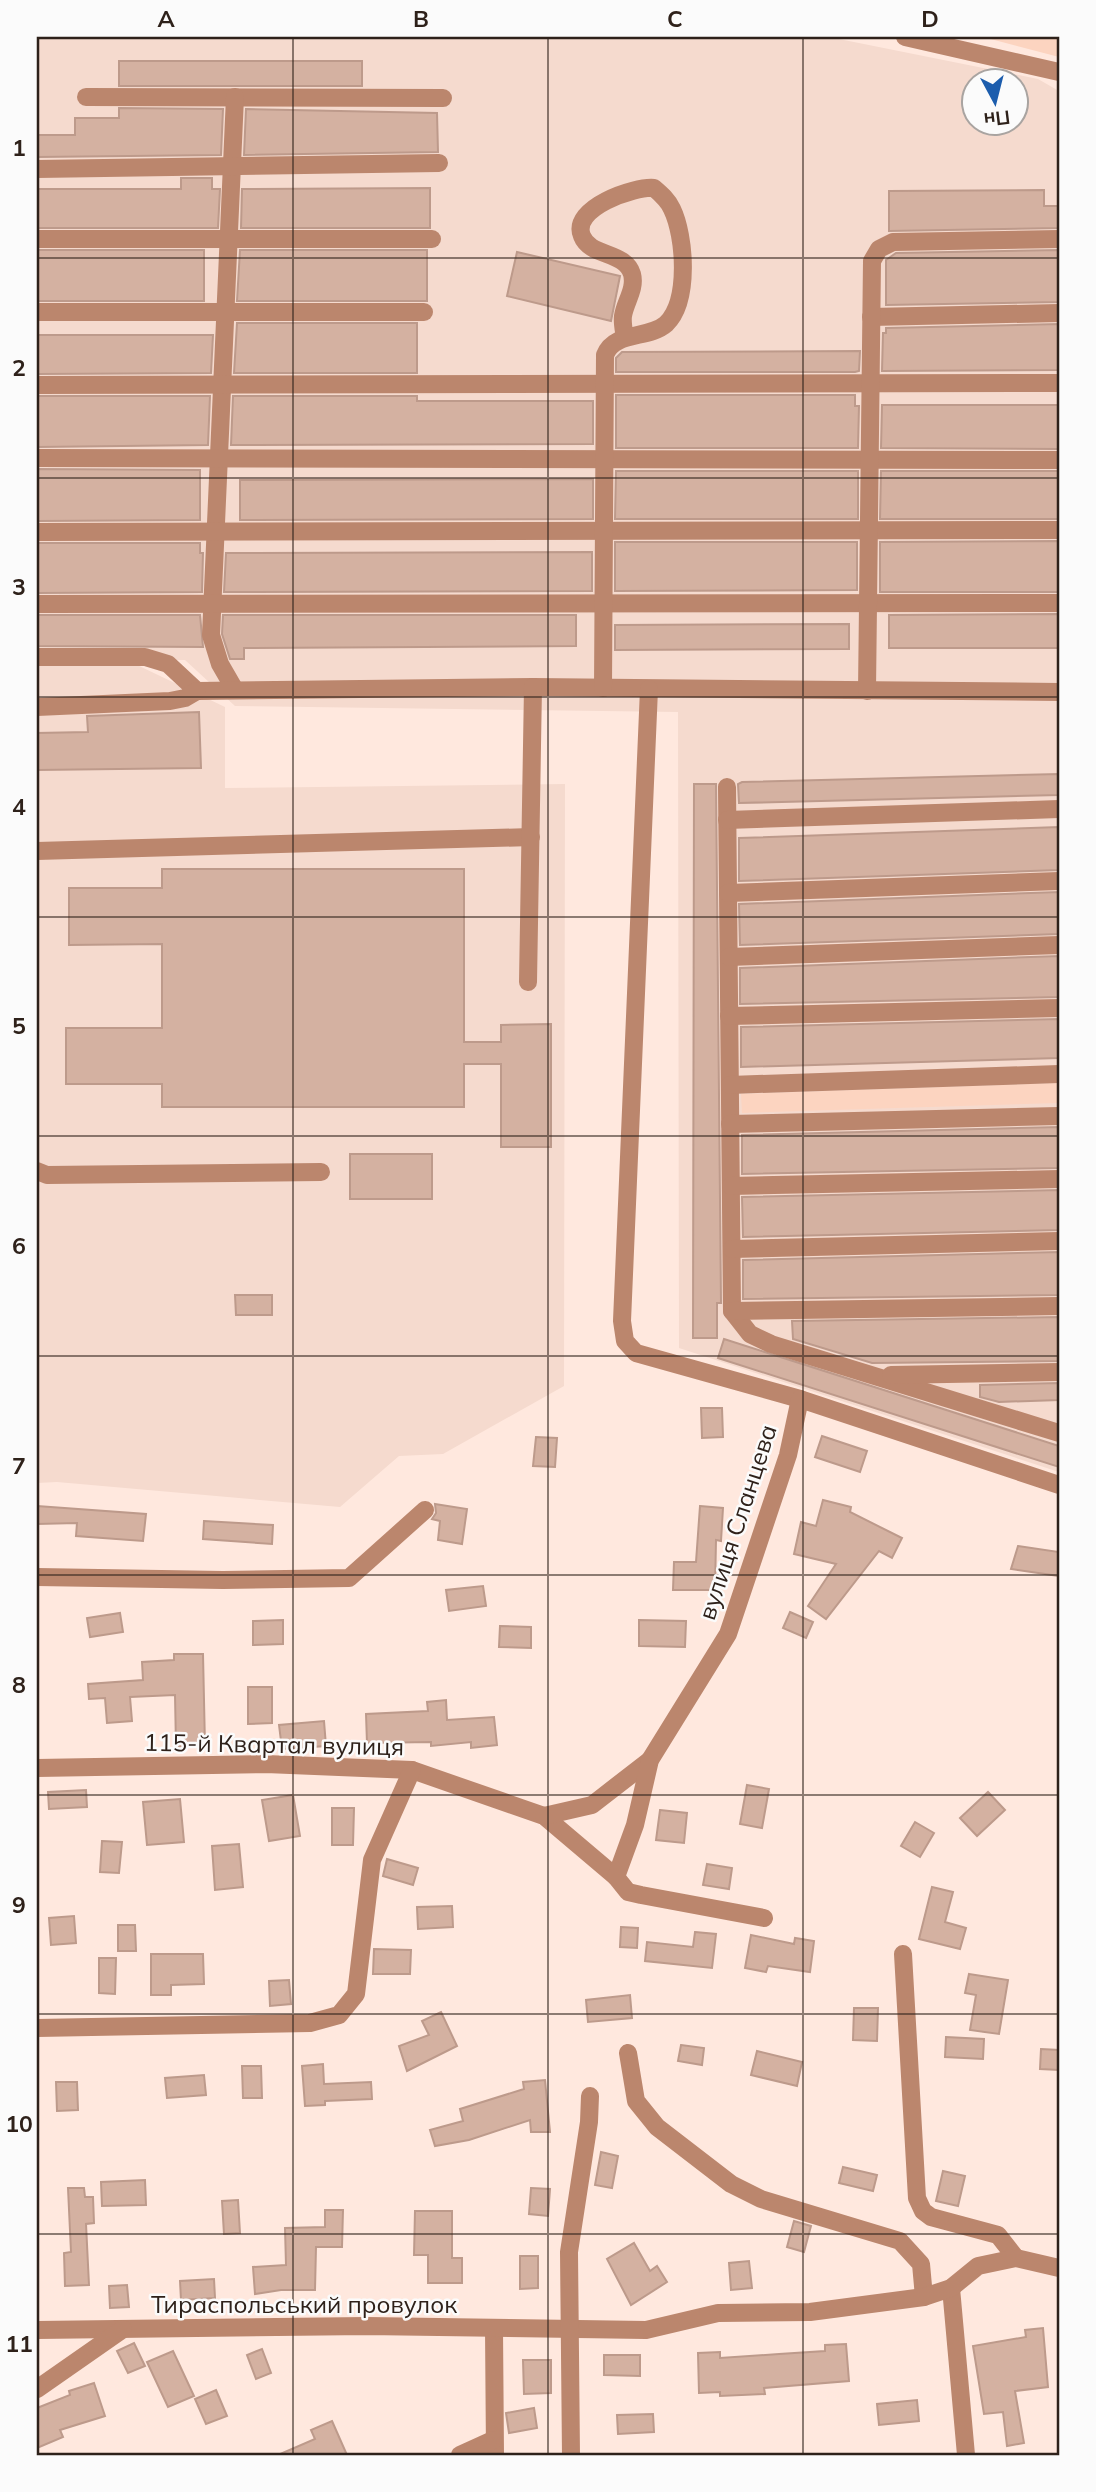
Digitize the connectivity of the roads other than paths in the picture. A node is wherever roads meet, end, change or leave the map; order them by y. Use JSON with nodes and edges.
{"nodes":[{"id":1,"x":905,"y":37,"type":"edge"},
{"id":2,"x":1059,"y":72,"type":"edge"},
{"id":3,"x":86,"y":97,"type":"dead end"},
{"id":4,"x":235,"y":97,"type":"junction"},
{"id":5,"x":443,"y":98,"type":"dead end"},
{"id":6,"x":439,"y":163,"type":"dead end"},
{"id":7,"x":232,"y":166,"type":"junction"},
{"id":8,"x":37,"y":169,"type":"edge"},
{"id":9,"x":37,"y":239,"type":"edge"},
{"id":10,"x":228,"y":239,"type":"junction"},
{"id":11,"x":432,"y":239,"type":"dead end"},
{"id":12,"x":1059,"y":239,"type":"edge"},
{"id":13,"x":37,"y":312,"type":"edge"},
{"id":14,"x":225,"y":312,"type":"junction"},
{"id":15,"x":424,"y":312,"type":"dead end"},
{"id":16,"x":1059,"y":313,"type":"edge"},
{"id":17,"x":871,"y":317,"type":"junction"},
{"id":18,"x":625,"y":338,"type":"junction"},
{"id":19,"x":1059,"y":383,"type":"edge"},
{"id":20,"x":604,"y":384,"type":"junction"},
{"id":21,"x":870,"y":384,"type":"junction"},
{"id":22,"x":37,"y":385,"type":"edge"},
{"id":23,"x":222,"y":385,"type":"junction"},
{"id":24,"x":37,"y":458,"type":"edge"},
{"id":25,"x":219,"y":458,"type":"junction"},
{"id":26,"x":604,"y":459,"type":"junction"},
{"id":27,"x":870,"y":459,"type":"junction"},
{"id":28,"x":1059,"y":460,"type":"edge"},
{"id":29,"x":603,"y":530,"type":"junction"},
{"id":30,"x":869,"y":530,"type":"junction"},
{"id":31,"x":1059,"y":530,"type":"edge"},
{"id":32,"x":215,"y":531,"type":"junction"},
{"id":33,"x":37,"y":532,"type":"edge"},
{"id":34,"x":212,"y":603,"type":"junction"},
{"id":35,"x":603,"y":603,"type":"junction"},
{"id":36,"x":868,"y":603,"type":"junction"},
{"id":37,"x":1059,"y":603,"type":"edge"},
{"id":38,"x":37,"y":604,"type":"edge"},
{"id":39,"x":37,"y":657,"type":"edge"},
{"id":40,"x":533,"y":687,"type":"junction"},
{"id":41,"x":603,"y":688,"type":"junction"},
{"id":42,"x":649,"y":689,"type":"junction"},
{"id":43,"x":235,"y":690,"type":"junction"},
{"id":44,"x":197,"y":691,"type":"junction"},
{"id":45,"x":867,"y":691,"type":"junction"},
{"id":46,"x":1059,"y":692,"type":"edge"},
{"id":47,"x":37,"y":707,"type":"edge"},
{"id":48,"x":727,"y":787,"type":"dead end"},
{"id":49,"x":1059,"y":809,"type":"edge"},
{"id":50,"x":727,"y":820,"type":"junction"},
{"id":51,"x":531,"y":837,"type":"junction"},
{"id":52,"x":37,"y":851,"type":"edge"},
{"id":53,"x":1059,"y":881,"type":"edge"},
{"id":54,"x":728,"y":893,"type":"junction"},
{"id":55,"x":1059,"y":945,"type":"edge"},
{"id":56,"x":729,"y":957,"type":"junction"},
{"id":57,"x":528,"y":982,"type":"dead end"},
{"id":58,"x":1059,"y":1007,"type":"edge"},
{"id":59,"x":729,"y":1016,"type":"junction"},
{"id":60,"x":1059,"y":1074,"type":"edge"},
{"id":61,"x":730,"y":1085,"type":"junction"},
{"id":62,"x":1059,"y":1116,"type":"edge"},
{"id":63,"x":730,"y":1124,"type":"junction"},
{"id":64,"x":37,"y":1171,"type":"edge"},
{"id":65,"x":321,"y":1172,"type":"dead end"},
{"id":66,"x":1059,"y":1179,"type":"edge"},
{"id":67,"x":731,"y":1186,"type":"junction"},
{"id":68,"x":1059,"y":1241,"type":"edge"},
{"id":69,"x":732,"y":1249,"type":"junction"},
{"id":70,"x":1059,"y":1306,"type":"edge"},
{"id":71,"x":732,"y":1311,"type":"junction"},
{"id":72,"x":1059,"y":1372,"type":"edge"},
{"id":73,"x":876,"y":1376,"type":"junction"},
{"id":74,"x":800,"y":1399,"type":"junction"},
{"id":75,"x":1059,"y":1433,"type":"edge"},
{"id":76,"x":1059,"y":1485,"type":"edge"},
{"id":77,"x":425,"y":1510,"type":"dead end"},
{"id":78,"x":37,"y":1577,"type":"edge"},
{"id":79,"x":650,"y":1760,"type":"junction"},
{"id":80,"x":37,"y":1768,"type":"edge"},
{"id":81,"x":412,"y":1770,"type":"junction"},
{"id":82,"x":544,"y":1816,"type":"junction"},
{"id":83,"x":616,"y":1877,"type":"junction"},
{"id":84,"x":764,"y":1918,"type":"dead end"},
{"id":85,"x":903,"y":1954,"type":"dead end"},
{"id":86,"x":37,"y":2028,"type":"edge"},
{"id":87,"x":628,"y":2053,"type":"dead end"},
{"id":88,"x":590,"y":2096,"type":"dead end"},
{"id":89,"x":1016,"y":2258,"type":"junction"},
{"id":90,"x":1059,"y":2268,"type":"edge"},
{"id":91,"x":951,"y":2288,"type":"junction"},
{"id":92,"x":924,"y":2297,"type":"junction"},
{"id":93,"x":123,"y":2329,"type":"junction"},
{"id":94,"x":494,"y":2329,"type":"junction"},
{"id":95,"x":572,"y":2329,"type":"junction"},
{"id":96,"x":37,"y":2330,"type":"edge"},
{"id":97,"x":37,"y":2389,"type":"edge"},
{"id":98,"x":494,"y":2448,"type":"edge"},
{"id":99,"x":460,"y":2455,"type":"edge"},
{"id":100,"x":571,"y":2455,"type":"edge"},
{"id":101,"x":967,"y":2455,"type":"edge"}],
"edges":[{"from":1,"to":2,"type":"street"},
{"from":3,"to":4,"type":"street"},
{"from":4,"to":5,"type":"street"},
{"from":4,"to":7,"type":"street"},
{"from":6,"to":7,"type":"street"},
{"from":7,"to":8,"type":"street"},
{"from":7,"to":10,"type":"street"},
{"from":9,"to":10,"type":"street"},
{"from":10,"to":11,"type":"street"},
{"from":10,"to":14,"type":"street"},
{"from":12,"to":17,"type":"street"},
{"from":13,"to":14,"type":"street"},
{"from":14,"to":15,"type":"street"},
{"from":14,"to":23,"type":"street"},
{"from":16,"to":17,"type":"street"},
{"from":17,"to":21,"type":"street"},
{"from":18,"to":18,"type":"street"},
{"from":18,"to":20,"type":"street"},
{"from":19,"to":21,"type":"street"},
{"from":20,"to":21,"type":"street"},
{"from":20,"to":23,"type":"street"},
{"from":20,"to":26,"type":"street"},
{"from":21,"to":27,"type":"street"},
{"from":22,"to":23,"type":"street"},
{"from":23,"to":25,"type":"street"},
{"from":24,"to":25,"type":"street"},
{"from":25,"to":26,"type":"street"},
{"from":25,"to":32,"type":"street"},
{"from":26,"to":27,"type":"street"},
{"from":26,"to":29,"type":"street"},
{"from":27,"to":28,"type":"street"},
{"from":27,"to":30,"type":"street"},
{"from":29,"to":30,"type":"street"},
{"from":29,"to":32,"type":"street"},
{"from":29,"to":35,"type":"street"},
{"from":30,"to":31,"type":"street"},
{"from":30,"to":36,"type":"street"},
{"from":32,"to":33,"type":"street"},
{"from":32,"to":34,"type":"street"},
{"from":34,"to":35,"type":"street"},
{"from":34,"to":38,"type":"street"},
{"from":34,"to":43,"type":"street"},
{"from":35,"to":36,"type":"street"},
{"from":35,"to":41,"type":"street"},
{"from":36,"to":37,"type":"street"},
{"from":36,"to":45,"type":"street"},
{"from":39,"to":44,"type":"street"},
{"from":40,"to":41,"type":"street"},
{"from":40,"to":43,"type":"street"},
{"from":40,"to":51,"type":"street"},
{"from":41,"to":42,"type":"street"},
{"from":42,"to":45,"type":"street"},
{"from":42,"to":74,"type":"street"},
{"from":43,"to":44,"type":"street"},
{"from":44,"to":47,"type":"street"},
{"from":45,"to":46,"type":"street"},
{"from":48,"to":50,"type":"street"},
{"from":49,"to":50,"type":"street"},
{"from":50,"to":54,"type":"street"},
{"from":51,"to":52,"type":"street"},
{"from":51,"to":57,"type":"street"},
{"from":53,"to":54,"type":"street"},
{"from":54,"to":56,"type":"street"},
{"from":55,"to":56,"type":"street"},
{"from":56,"to":59,"type":"street"},
{"from":58,"to":59,"type":"street"},
{"from":59,"to":61,"type":"street"},
{"from":60,"to":61,"type":"street"},
{"from":61,"to":63,"type":"street"},
{"from":62,"to":63,"type":"street"},
{"from":63,"to":67,"type":"street"},
{"from":64,"to":65,"type":"street"},
{"from":66,"to":67,"type":"street"},
{"from":67,"to":69,"type":"street"},
{"from":68,"to":69,"type":"street"},
{"from":69,"to":71,"type":"street"},
{"from":70,"to":71,"type":"street"},
{"from":71,"to":73,"type":"street"},
{"from":72,"to":73,"type":"street"},
{"from":73,"to":75,"type":"street"},
{"from":74,"to":76,"type":"street","name":"вулиця Сланцева"},
{"from":74,"to":79,"type":"street","name":"вулиця Сланцева"},
{"from":77,"to":78,"type":"street"},
{"from":79,"to":82,"type":"street"},
{"from":79,"to":83,"type":"street","name":"вулиця Сланцева"},
{"from":80,"to":81,"type":"street","name":"115-й Квартал вулиця"},
{"from":81,"to":82,"type":"street","name":"115-й Квартал вулиця"},
{"from":81,"to":86,"type":"street"},
{"from":82,"to":83,"type":"street","name":"115-й Квартал вулиця"},
{"from":83,"to":84,"type":"street"},
{"from":85,"to":89,"type":"street"},
{"from":87,"to":92,"type":"street"},
{"from":88,"to":95,"type":"street"},
{"from":89,"to":90,"type":"street"},
{"from":89,"to":91,"type":"street"},
{"from":91,"to":92,"type":"street","name":"Тираспольський провулок"},
{"from":91,"to":101,"type":"street"},
{"from":92,"to":95,"type":"street","name":"Тираспольський провулок"},
{"from":93,"to":94,"type":"street","name":"Тираспольський провулок"},
{"from":93,"to":96,"type":"street","name":"Тираспольський провулок"},
{"from":93,"to":97,"type":"street"},
{"from":94,"to":95,"type":"street","name":"Тираспольський провулок"},
{"from":94,"to":98,"type":"street"},
{"from":95,"to":100,"type":"street"},
{"from":98,"to":99,"type":"street"}]}
